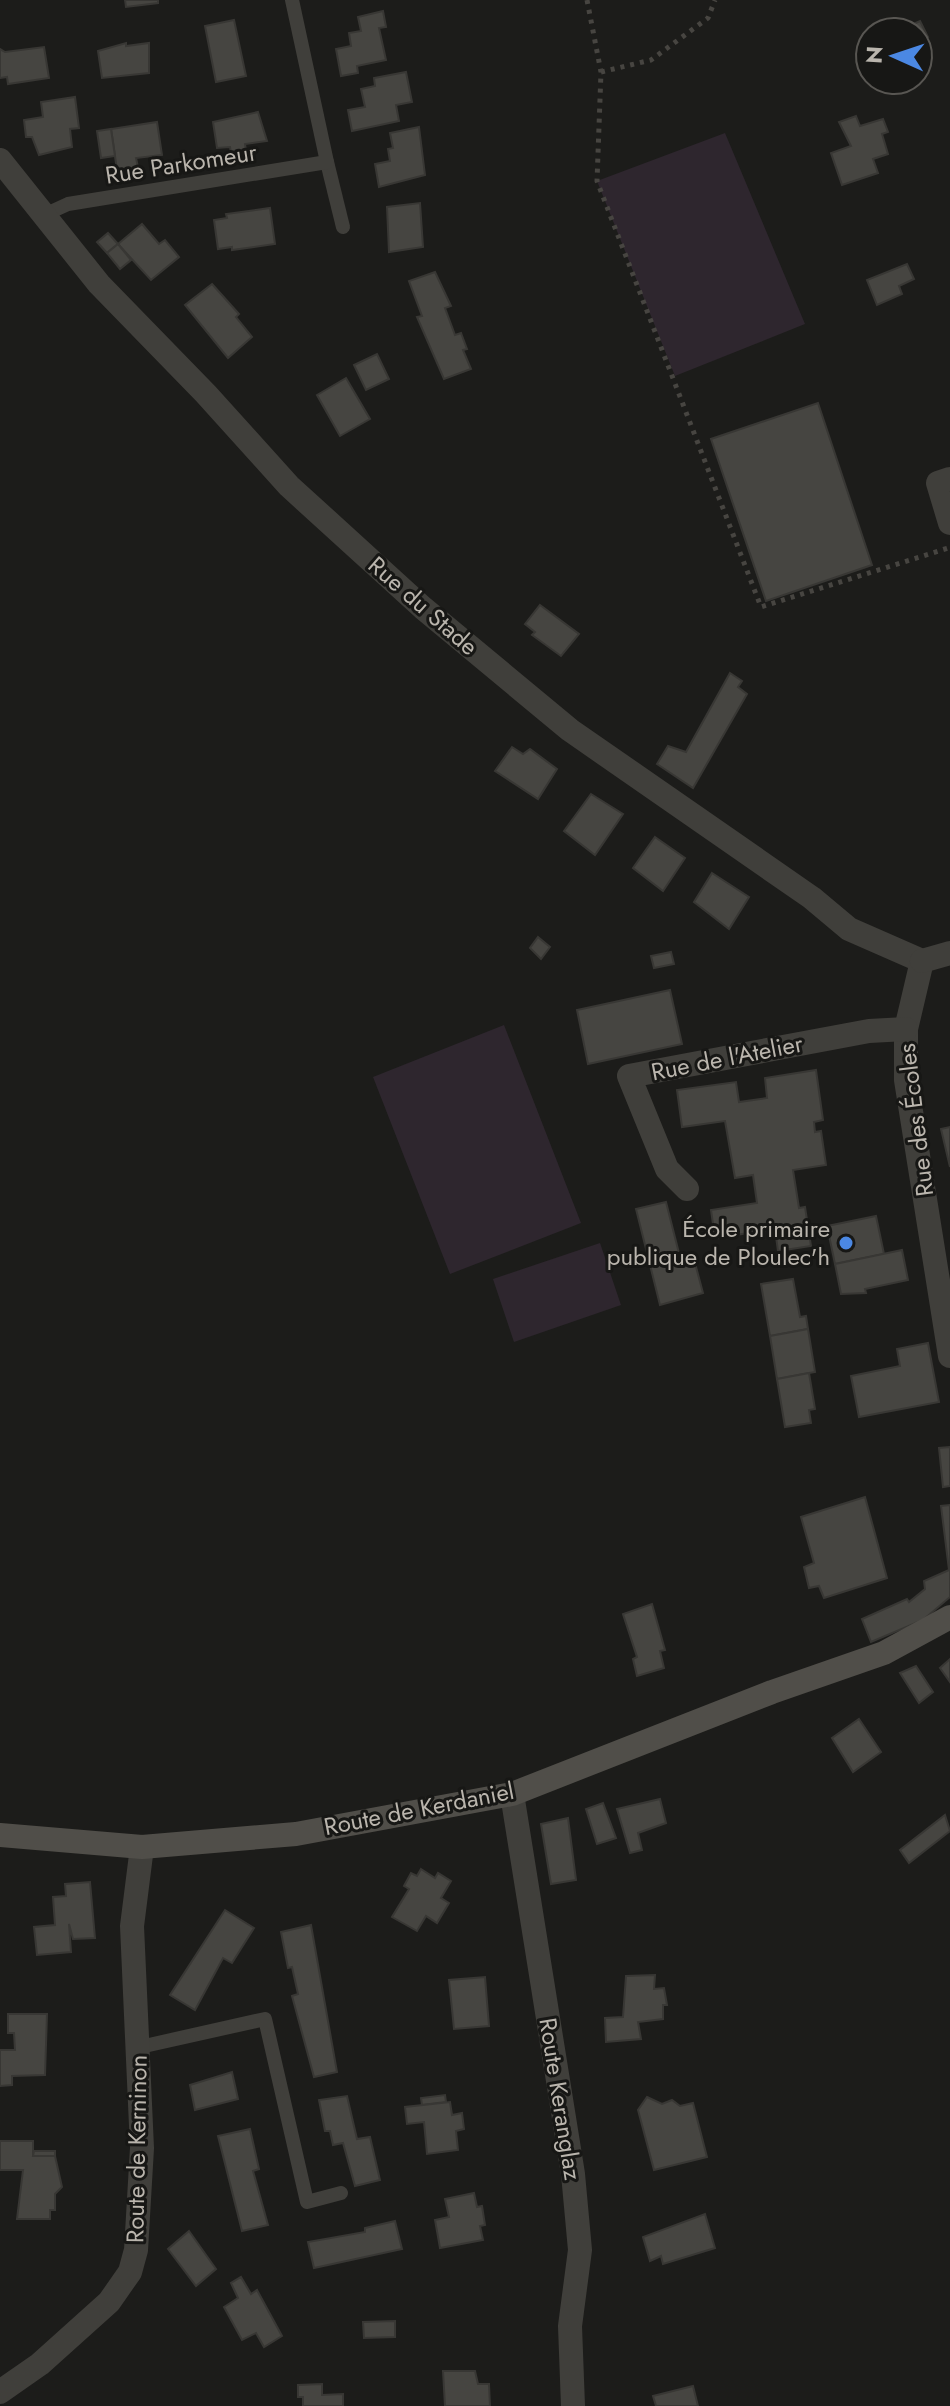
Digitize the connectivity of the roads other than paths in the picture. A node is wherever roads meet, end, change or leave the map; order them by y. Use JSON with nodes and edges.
{"nodes":[{"id":1,"x":292,"y":0,"type":"edge"},
{"id":2,"x":0,"y":160,"type":"edge"},
{"id":3,"x":327,"y":162,"type":"junction"},
{"id":4,"x":44,"y":215,"type":"junction"},
{"id":5,"x":343,"y":227,"type":"dead end"},
{"id":6,"x":950,"y":479,"type":"edge"},
{"id":7,"x":950,"y":523,"type":"edge"},
{"id":8,"x":950,"y":953,"type":"edge"},
{"id":9,"x":922,"y":961,"type":"junction"},
{"id":10,"x":906,"y":1029,"type":"junction"},
{"id":11,"x":687,"y":1189,"type":"dead end"},
{"id":12,"x":950,"y":1356,"type":"edge"},
{"id":13,"x":950,"y":1617,"type":"edge"},
{"id":14,"x":512,"y":1794,"type":"junction"},
{"id":15,"x":0,"y":1835,"type":"edge"},
{"id":16,"x":142,"y":1847,"type":"junction"},
{"id":17,"x":140,"y":2047,"type":"junction"},
{"id":18,"x":341,"y":2193,"type":"dead end"},
{"id":19,"x":0,"y":2392,"type":"edge"},
{"id":20,"x":573,"y":2406,"type":"edge"}],
"edges":[{"from":1,"to":3,"type":"lane"},
{"from":2,"to":4,"type":"street","name":"Rue du Stade"},
{"from":3,"to":4,"type":"lane","name":"Rue Parkomeur"},
{"from":3,"to":5,"type":"lane"},
{"from":4,"to":9,"type":"street","name":"Rue du Stade"},
{"from":6,"to":7,"type":"street"},
{"from":8,"to":9,"type":"street"},
{"from":9,"to":10,"type":"street","name":"Rue des Écoles"},
{"from":10,"to":11,"type":"street","name":"Rue de l'Atelier"},
{"from":10,"to":12,"type":"street","name":"Rue des Écoles"},
{"from":13,"to":14,"type":"street","name":"Route de Kerdaniel"},
{"from":14,"to":16,"type":"street","name":"Route de Kerdaniel"},
{"from":14,"to":20,"type":"street","name":"Route Keranglaz"},
{"from":15,"to":16,"type":"street","name":"Route de Kerdaniel"},
{"from":16,"to":17,"type":"street","name":"Route de Kerninon"},
{"from":17,"to":18,"type":"lane"},
{"from":17,"to":19,"type":"street","name":"Route de Kerninon"}]}
